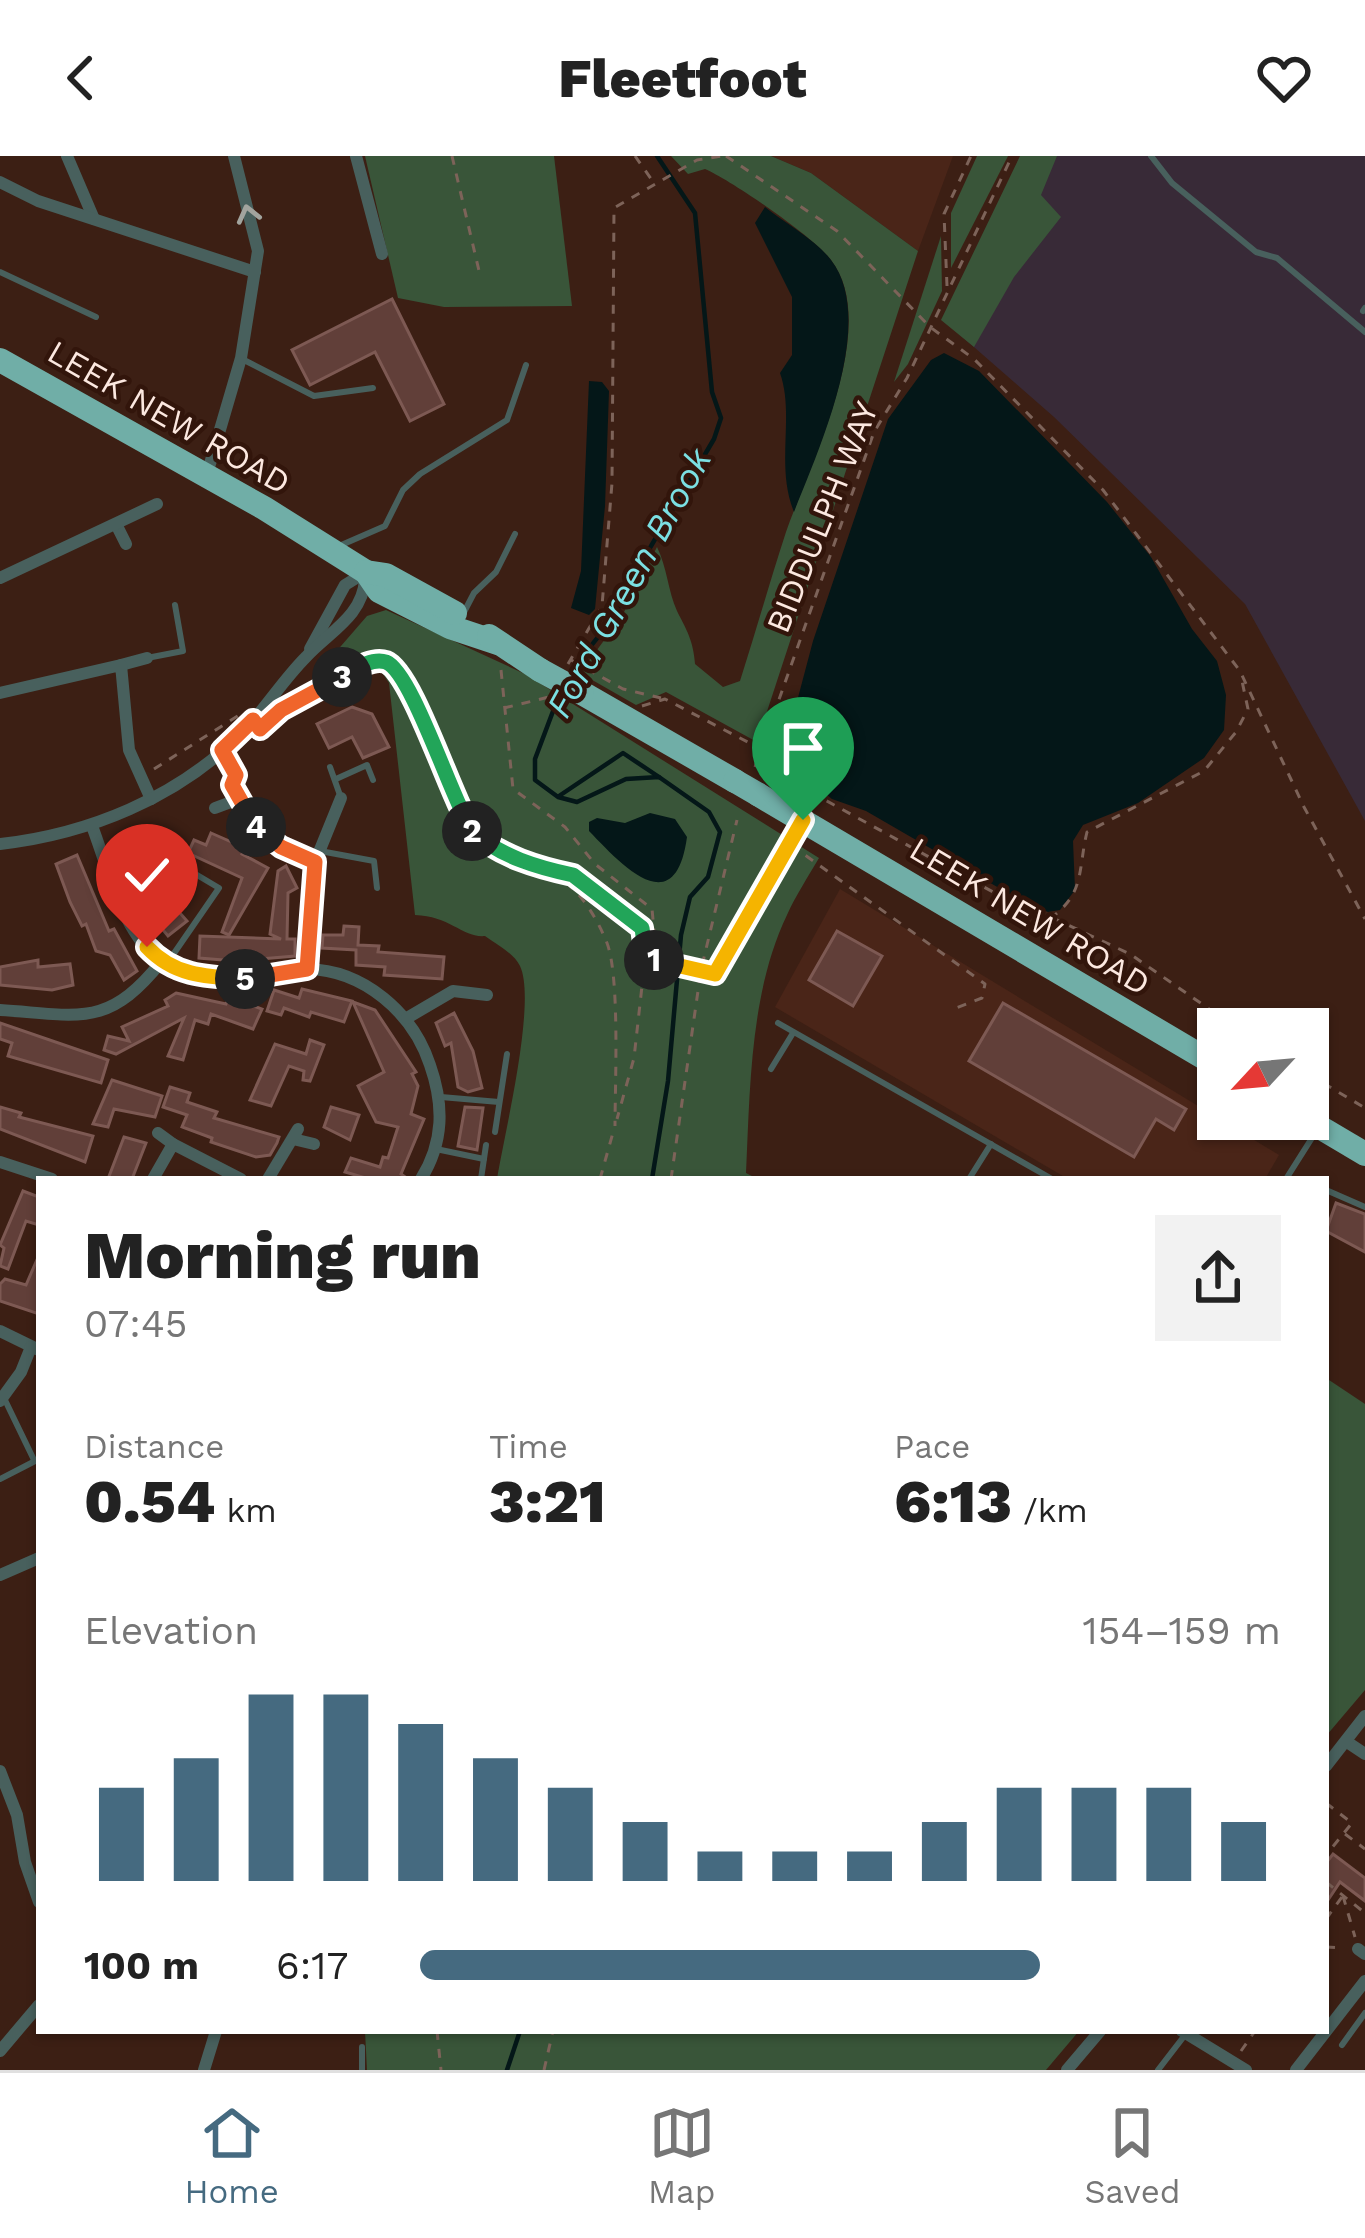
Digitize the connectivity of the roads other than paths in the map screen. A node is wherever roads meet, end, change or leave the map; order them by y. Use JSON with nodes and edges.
{"nodes":[{"id":1,"x":67,"y":156,"type":"edge"},
{"id":2,"x":234,"y":156,"type":"edge"},
{"id":3,"x":356,"y":156,"type":"edge"},
{"id":4,"x":1151,"y":156,"type":"edge"},
{"id":5,"x":0,"y":182,"type":"edge"},
{"id":6,"x":94,"y":219,"type":"junction"},
{"id":7,"x":382,"y":254,"type":"dead end"},
{"id":8,"x":0,"y":272,"type":"edge"},
{"id":9,"x":255,"y":272,"type":"junction"},
{"id":10,"x":96,"y":317,"type":"dead end"},
{"id":11,"x":1365,"y":332,"type":"edge"},
{"id":12,"x":241,"y":358,"type":"junction"},
{"id":13,"x":0,"y":360,"type":"edge"},
{"id":14,"x":526,"y":365,"type":"dead end"},
{"id":15,"x":373,"y":388,"type":"dead end"},
{"id":16,"x":208,"y":474,"type":"junction"},
{"id":17,"x":157,"y":504,"type":"dead end"},
{"id":18,"x":116,"y":524,"type":"junction"},
{"id":19,"x":515,"y":534,"type":"dead end"},
{"id":20,"x":125,"y":544,"type":"dead end"},
{"id":21,"x":331,"y":549,"type":"junction"},
{"id":22,"x":365,"y":572,"type":"junction"},
{"id":23,"x":0,"y":578,"type":"edge"},
{"id":24,"x":175,"y":605,"type":"dead end"},
{"id":25,"x":461,"y":617,"type":"junction"},
{"id":26,"x":502,"y":645,"type":"junction"},
{"id":27,"x":306,"y":656,"type":"junction"},
{"id":28,"x":147,"y":658,"type":"joint"},
{"id":29,"x":121,"y":665,"type":"junction"},
{"id":30,"x":0,"y":693,"type":"edge"},
{"id":31,"x":330,"y":767,"type":"dead end"},
{"id":32,"x":336,"y":779,"type":"junction"},
{"id":33,"x":373,"y":780,"type":"dead end"},
{"id":34,"x":340,"y":798,"type":"joint"},
{"id":35,"x":151,"y":799,"type":"junction"},
{"id":36,"x":215,"y":808,"type":"dead end"},
{"id":37,"x":92,"y":826,"type":"junction"},
{"id":38,"x":0,"y":844,"type":"edge"},
{"id":39,"x":317,"y":856,"type":"junction"},
{"id":40,"x":187,"y":869,"type":"dead end"},
{"id":41,"x":377,"y":888,"type":"dead end"},
{"id":42,"x":164,"y":964,"type":"junction"},
{"id":43,"x":307,"y":969,"type":"junction"},
{"id":44,"x":487,"y":995,"type":"dead end"},
{"id":45,"x":0,"y":1010,"type":"edge"},
{"id":46,"x":407,"y":1018,"type":"junction"},
{"id":47,"x":778,"y":1023,"type":"dead end"},
{"id":48,"x":793,"y":1033,"type":"junction"},
{"id":49,"x":507,"y":1054,"type":"dead end"},
{"id":50,"x":1197,"y":1054,"type":"edge"},
{"id":51,"x":771,"y":1070,"type":"dead end"},
{"id":52,"x":441,"y":1097,"type":"junction"},
{"id":53,"x":499,"y":1102,"type":"junction"},
{"id":54,"x":495,"y":1132,"type":"dead end"},
{"id":55,"x":158,"y":1133,"type":"dead end"},
{"id":56,"x":1329,"y":1133,"type":"edge"},
{"id":57,"x":1304,"y":1140,"type":"edge"},
{"id":58,"x":173,"y":1144,"type":"junction"},
{"id":59,"x":314,"y":1144,"type":"dead end"},
{"id":60,"x":486,"y":1144,"type":"dead end"},
{"id":61,"x":991,"y":1144,"type":"junction"},
{"id":62,"x":436,"y":1149,"type":"junction"},
{"id":63,"x":1365,"y":1154,"type":"edge"},
{"id":64,"x":484,"y":1160,"type":"junction"},
{"id":65,"x":0,"y":1162,"type":"edge"},
{"id":66,"x":43,"y":1176,"type":"edge"},
{"id":67,"x":156,"y":1176,"type":"edge"},
{"id":68,"x":235,"y":1176,"type":"edge"},
{"id":69,"x":270,"y":1176,"type":"edge"},
{"id":70,"x":422,"y":1176,"type":"edge"},
{"id":71,"x":481,"y":1176,"type":"edge"},
{"id":72,"x":971,"y":1176,"type":"edge"},
{"id":73,"x":1047,"y":1176,"type":"edge"},
{"id":74,"x":1287,"y":1176,"type":"edge"},
{"id":75,"x":1329,"y":1191,"type":"edge"},
{"id":76,"x":1365,"y":1207,"type":"edge"},
{"id":77,"x":0,"y":1331,"type":"edge"},
{"id":78,"x":35,"y":1349,"type":"edge"},
{"id":79,"x":2,"y":1399,"type":"edge"},
{"id":80,"x":36,"y":1458,"type":"edge"},
{"id":81,"x":36,"y":1461,"type":"edge"},
{"id":82,"x":0,"y":1479,"type":"edge"},
{"id":83,"x":36,"y":1559,"type":"edge"},
{"id":84,"x":0,"y":1575,"type":"edge"},
{"id":85,"x":1365,"y":1716,"type":"edge"},
{"id":86,"x":1347,"y":1742,"type":"junction"},
{"id":87,"x":1365,"y":1754,"type":"edge"},
{"id":88,"x":1329,"y":1763,"type":"edge"},
{"id":89,"x":0,"y":1771,"type":"edge"},
{"id":90,"x":36,"y":1893,"type":"edge"},
{"id":91,"x":1365,"y":1981,"type":"edge"},
{"id":92,"x":1352,"y":1997,"type":"junction"},
{"id":93,"x":36,"y":2009,"type":"edge"},
{"id":94,"x":1365,"y":2010,"type":"edge"},
{"id":95,"x":1329,"y":2027,"type":"edge"},
{"id":96,"x":215,"y":2034,"type":"edge"},
{"id":97,"x":1097,"y":2034,"type":"edge"},
{"id":98,"x":1183,"y":2034,"type":"edge"},
{"id":99,"x":1187,"y":2034,"type":"edge"},
{"id":100,"x":1324,"y":2034,"type":"edge"},
{"id":101,"x":1342,"y":2045,"type":"dead end"},
{"id":102,"x":362,"y":2047,"type":"dead end"},
{"id":103,"x":0,"y":2051,"type":"edge"},
{"id":104,"x":205,"y":2070,"type":"edge"},
{"id":105,"x":362,"y":2070,"type":"edge"},
{"id":106,"x":1067,"y":2070,"type":"edge"},
{"id":107,"x":1158,"y":2070,"type":"edge"},
{"id":108,"x":1246,"y":2070,"type":"edge"},
{"id":109,"x":1296,"y":2070,"type":"edge"}],
"edges":[{"from":1,"to":6,"type":"street"},
{"from":9,"to":2,"type":"street","one_way":true},
{"from":3,"to":7,"type":"street"},
{"from":4,"to":11,"type":"lane"},
{"from":5,"to":6,"type":"street"},
{"from":6,"to":9,"type":"street"},
{"from":8,"to":10,"type":"lane"},
{"from":9,"to":12,"type":"street"},
{"from":12,"to":15,"type":"lane"},
{"from":12,"to":16,"type":"street"},
{"from":13,"to":16,"type":"highway","name":"LEEK NEW ROAD"},
{"from":14,"to":21,"type":"lane"},
{"from":16,"to":21,"type":"highway","name":"LEEK NEW ROAD"},
{"from":17,"to":18,"type":"street"},
{"from":18,"to":20,"type":"street"},
{"from":18,"to":23,"type":"street"},
{"from":19,"to":25,"type":"lane"},
{"from":21,"to":22,"type":"highway","name":"LEEK NEW ROAD"},
{"from":22,"to":25,"type":"highway","name":"LEEK NEW ROAD"},
{"from":22,"to":26,"type":"highway","name":"LEEK NEW ROAD"},
{"from":22,"to":27,"type":"street"},
{"from":22,"to":27,"type":"street"},
{"from":24,"to":28,"type":"lane"},
{"from":25,"to":26,"type":"highway","name":"LEEK NEW ROAD"},
{"from":26,"to":50,"type":"highway","name":"LEEK NEW ROAD","bridge":true},
{"from":27,"to":35,"type":"street"},
{"from":28,"to":29,"type":"street"},
{"from":29,"to":30,"type":"street"},
{"from":29,"to":35,"type":"street"},
{"from":31,"to":32,"type":"lane"},
{"from":32,"to":33,"type":"lane"},
{"from":32,"to":34,"type":"lane"},
{"from":34,"to":39,"type":"street"},
{"from":35,"to":37,"type":"street"},
{"from":36,"to":39,"type":"street"},
{"from":37,"to":38,"type":"street"},
{"from":37,"to":42,"type":"street"},
{"from":39,"to":41,"type":"lane"},
{"from":39,"to":43,"type":"street"},
{"from":40,"to":42,"type":"lane"},
{"from":42,"to":43,"type":"street"},
{"from":42,"to":45,"type":"street"},
{"from":43,"to":46,"type":"street"},
{"from":44,"to":46,"type":"street"},
{"from":46,"to":52,"type":"street"},
{"from":47,"to":48,"type":"lane"},
{"from":48,"to":51,"type":"lane"},
{"from":48,"to":61,"type":"lane"},
{"from":49,"to":53,"type":"lane"},
{"from":52,"to":53,"type":"lane"},
{"from":52,"to":62,"type":"street"},
{"from":53,"to":54,"type":"lane"},
{"from":55,"to":58,"type":"street"},
{"from":56,"to":63,"type":"highway"},
{"from":57,"to":74,"type":"lane"},
{"from":58,"to":67,"type":"street"},
{"from":58,"to":68,"type":"street"},
{"from":59,"to":69,"type":"street"},
{"from":60,"to":64,"type":"lane"},
{"from":61,"to":72,"type":"lane"},
{"from":61,"to":73,"type":"lane"},
{"from":62,"to":64,"type":"lane"},
{"from":62,"to":70,"type":"street"},
{"from":64,"to":71,"type":"lane"},
{"from":65,"to":66,"type":"street"},
{"from":75,"to":76,"type":"lane"},
{"from":77,"to":78,"type":"street"},
{"from":78,"to":79,"type":"street"},
{"from":79,"to":80,"type":"lane"},
{"from":81,"to":82,"type":"lane"},
{"from":83,"to":84,"type":"street"},
{"from":85,"to":86,"type":"street"},
{"from":86,"to":87,"type":"street"},
{"from":86,"to":88,"type":"street"},
{"from":89,"to":90,"type":"street"},
{"from":91,"to":92,"type":"street"},
{"from":92,"to":94,"type":"lane"},
{"from":92,"to":95,"type":"street"},
{"from":93,"to":103,"type":"street"},
{"from":94,"to":101,"type":"lane"},
{"from":96,"to":104,"type":"street"},
{"from":97,"to":106,"type":"street"},
{"from":98,"to":107,"type":"lane"},
{"from":99,"to":108,"type":"street"},
{"from":100,"to":109,"type":"street"},
{"from":102,"to":105,"type":"lane"}]}
